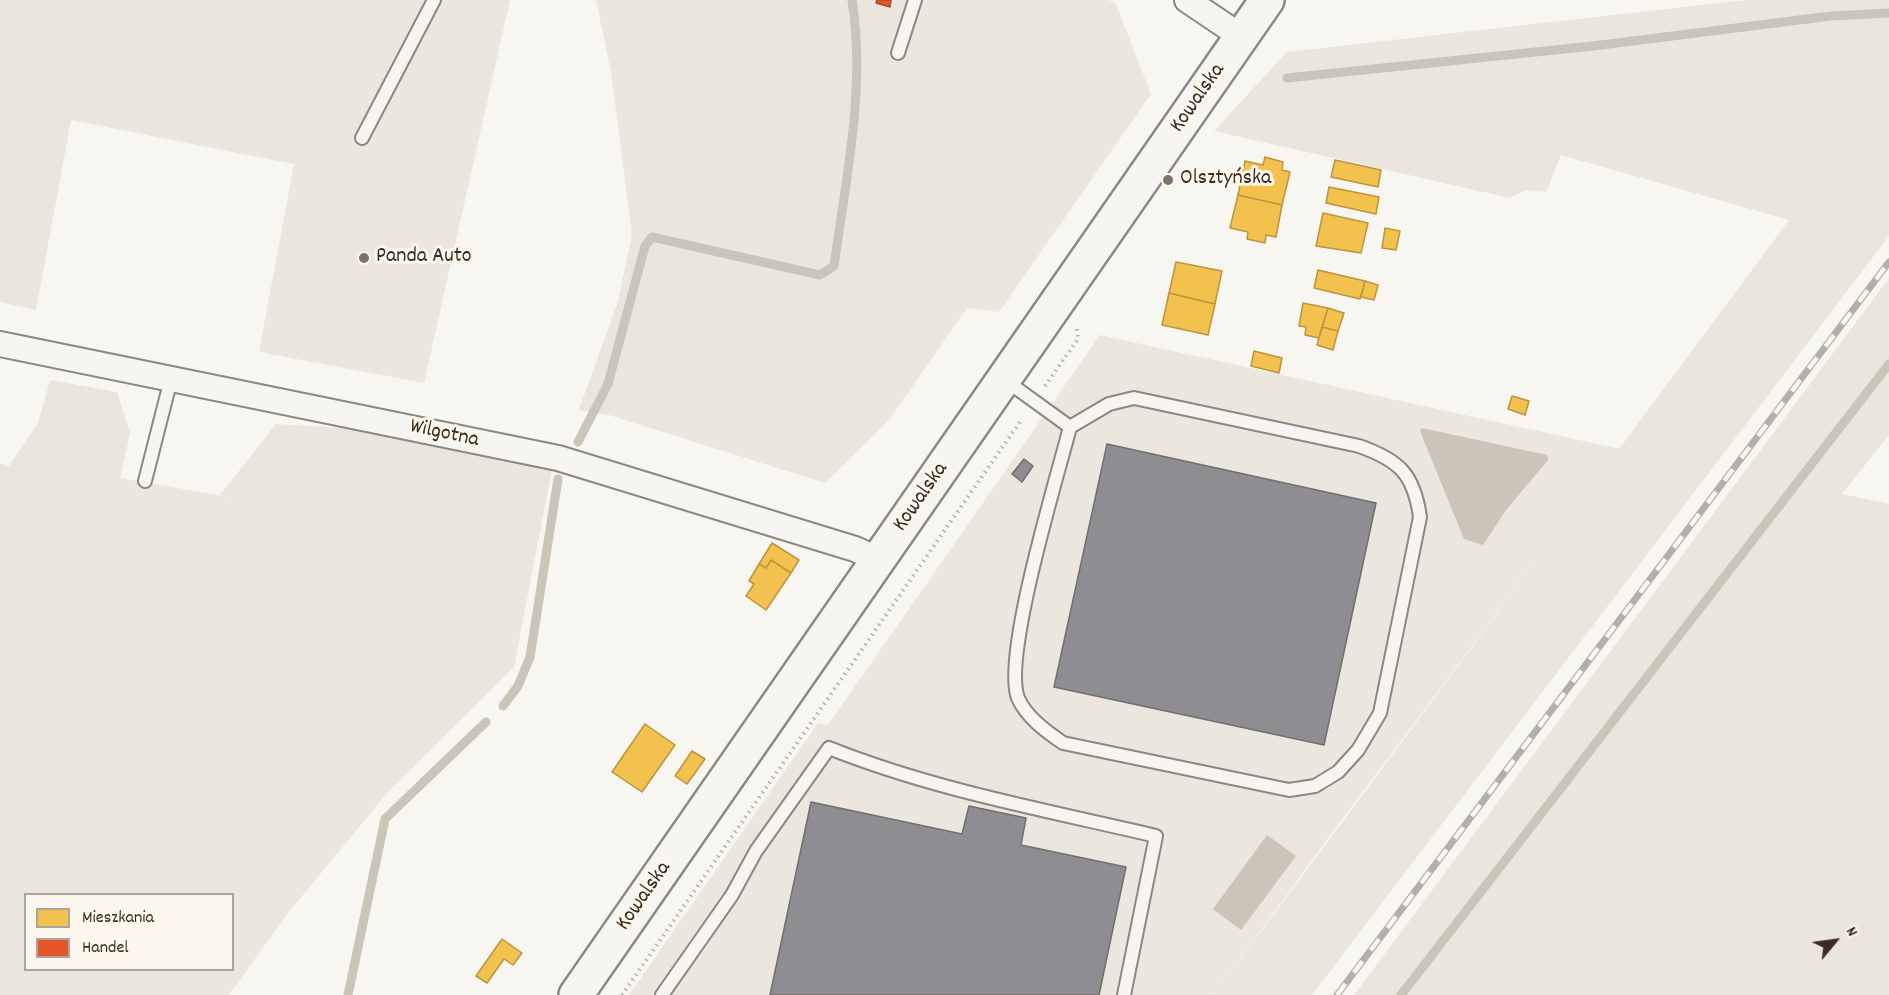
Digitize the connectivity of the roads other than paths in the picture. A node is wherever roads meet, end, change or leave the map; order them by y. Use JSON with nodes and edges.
{"nodes":[{"id":1,"x":434,"y":0,"type":"edge"},
{"id":2,"x":915,"y":0,"type":"edge"},
{"id":3,"x":1187,"y":0,"type":"edge"},
{"id":4,"x":1267,"y":0,"type":"edge"},
{"id":5,"x":1242,"y":37,"type":"junction"},
{"id":6,"x":898,"y":53,"type":"dead end"},
{"id":7,"x":362,"y":138,"type":"dead end"},
{"id":8,"x":0,"y":344,"type":"edge"},
{"id":9,"x":171,"y":379,"type":"junction"},
{"id":10,"x":1005,"y":380,"type":"junction"},
{"id":11,"x":1070,"y":427,"type":"junction"},
{"id":12,"x":145,"y":481,"type":"dead end"},
{"id":13,"x":877,"y":563,"type":"junction"},
{"id":14,"x":576,"y":995,"type":"edge"},
{"id":15,"x":662,"y":995,"type":"edge"},
{"id":16,"x":1124,"y":995,"type":"edge"}],
"edges":[{"from":1,"to":7,"type":"lane"},
{"from":2,"to":6,"type":"lane"},
{"from":3,"to":5,"type":"street"},
{"from":4,"to":5,"type":"street","name":"Kowalska"},
{"from":5,"to":10,"type":"street","name":"Kowalska"},
{"from":8,"to":9,"type":"street","name":"Wilgotna"},
{"from":9,"to":12,"type":"lane"},
{"from":9,"to":13,"type":"street","name":"Wilgotna"},
{"from":10,"to":11,"type":"lane"},
{"from":10,"to":13,"type":"street","name":"Kowalska"},
{"from":11,"to":11,"type":"lane"},
{"from":13,"to":14,"type":"street","name":"Kowalska"},
{"from":15,"to":16,"type":"lane"}]}
